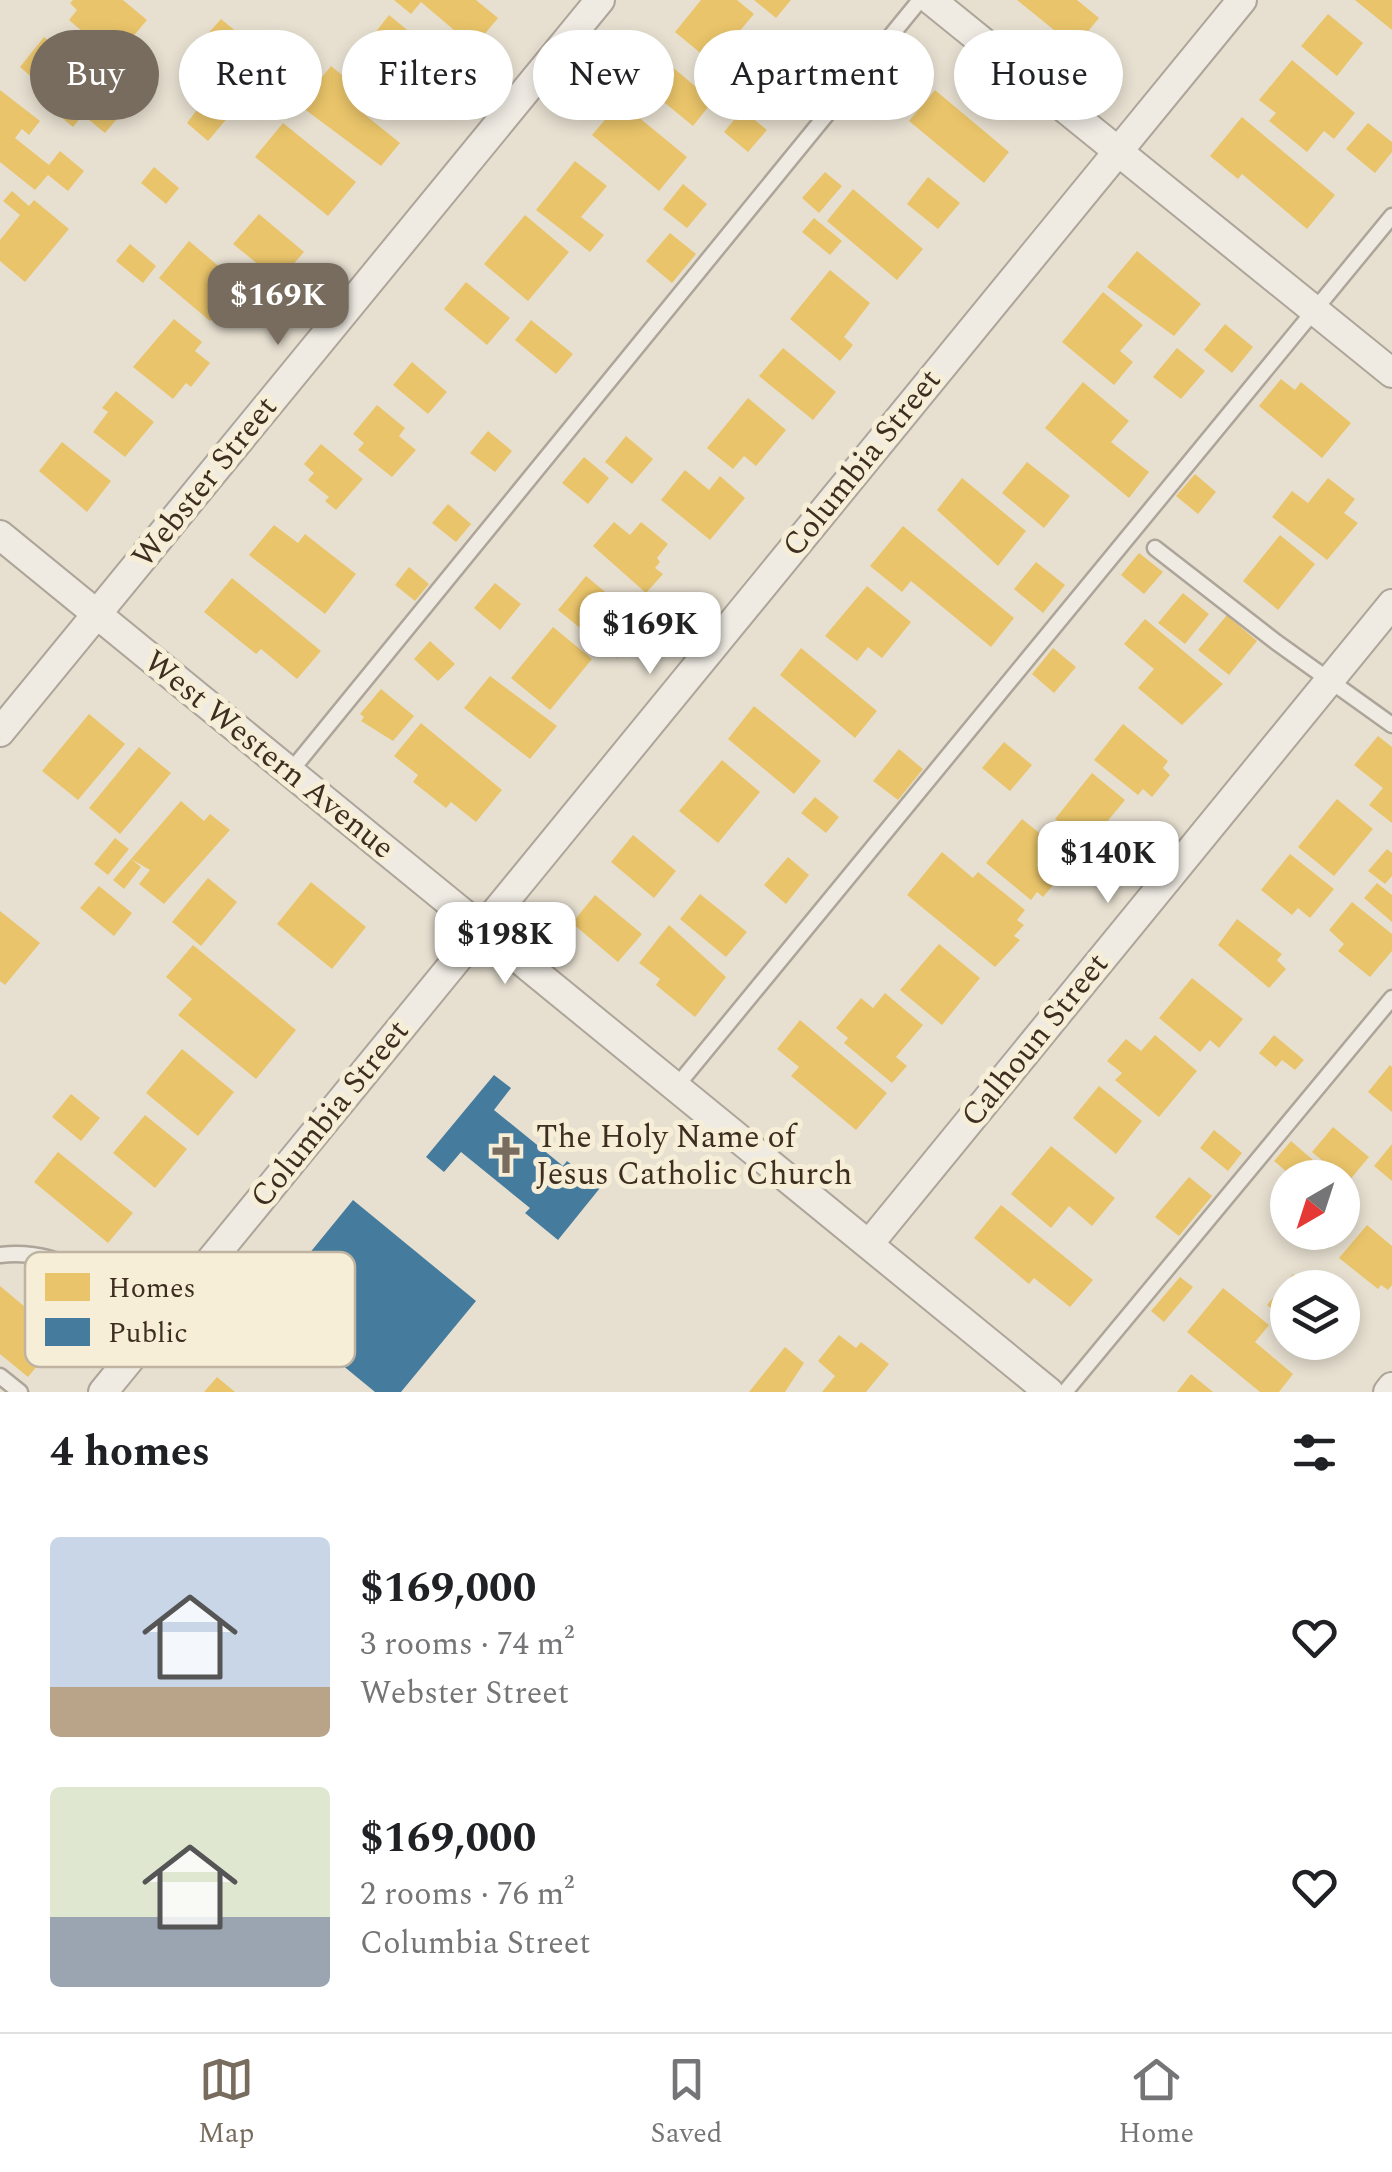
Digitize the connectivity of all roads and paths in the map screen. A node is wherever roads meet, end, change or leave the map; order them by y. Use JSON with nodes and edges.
{"nodes":[{"id":1,"x":600,"y":0,"type":"edge"},
{"id":2,"x":920,"y":0,"type":"edge"},
{"id":3,"x":932,"y":0,"type":"edge"},
{"id":4,"x":1242,"y":0,"type":"edge"},
{"id":5,"x":1117,"y":152,"type":"junction"},
{"id":6,"x":1392,"y":216,"type":"edge"},
{"id":7,"x":1315,"y":309,"type":"junction"},
{"id":8,"x":1392,"y":372,"type":"edge"},
{"id":9,"x":0,"y":535,"type":"edge"},
{"id":10,"x":1155,"y":548,"type":"dead end"},
{"id":11,"x":1392,"y":604,"type":"edge"},
{"id":12,"x":97,"y":614,"type":"junction"},
{"id":13,"x":1330,"y":679,"type":"junction"},
{"id":14,"x":1392,"y":725,"type":"edge"},
{"id":15,"x":0,"y":732,"type":"edge"},
{"id":16,"x":290,"y":772,"type":"junction"},
{"id":17,"x":480,"y":929,"type":"junction"},
{"id":18,"x":1392,"y":998,"type":"edge"},
{"id":19,"x":675,"y":1089,"type":"junction"},
{"id":20,"x":869,"y":1244,"type":"junction"},
{"id":21,"x":217,"y":1252,"type":"edge"},
{"id":22,"x":25,"y":1253,"type":"edge"},
{"id":23,"x":0,"y":1254,"type":"edge"},
{"id":24,"x":124,"y":1367,"type":"edge"},
{"id":25,"x":0,"y":1376,"type":"edge"},
{"id":26,"x":20,"y":1392,"type":"edge"},
{"id":27,"x":103,"y":1392,"type":"edge"},
{"id":28,"x":1049,"y":1392,"type":"edge"},
{"id":29,"x":1065,"y":1392,"type":"edge"}],
"edges":[{"from":1,"to":12,"type":"street","name":"Webster Street"},
{"from":2,"to":16,"type":"lane"},
{"from":3,"to":5,"type":"street"},
{"from":4,"to":5,"type":"street","name":"Columbia Street"},
{"from":5,"to":7,"type":"street"},
{"from":5,"to":17,"type":"street","name":"Columbia Street"},
{"from":6,"to":7,"type":"lane"},
{"from":7,"to":8,"type":"street"},
{"from":7,"to":19,"type":"lane"},
{"from":9,"to":12,"type":"street","name":"West Western Avenue"},
{"from":10,"to":13,"type":"lane"},
{"from":11,"to":13,"type":"street","name":"Calhoun Street"},
{"from":12,"to":15,"type":"street","name":"Webster Street"},
{"from":12,"to":16,"type":"street","name":"West Western Avenue"},
{"from":13,"to":14,"type":"lane"},
{"from":13,"to":20,"type":"street","name":"Calhoun Street"},
{"from":16,"to":17,"type":"street","name":"West Western Avenue"},
{"from":17,"to":19,"type":"street","name":"West Western Avenue"},
{"from":17,"to":21,"type":"street","name":"Columbia Street"},
{"from":18,"to":29,"type":"lane"},
{"from":19,"to":20,"type":"street","name":"West Western Avenue"},
{"from":20,"to":28,"type":"street","name":"West Western Avenue"},
{"from":22,"to":23,"type":"lane"},
{"from":24,"to":27,"type":"street","name":"Columbia Street"},
{"from":25,"to":26,"type":"lane"}]}
